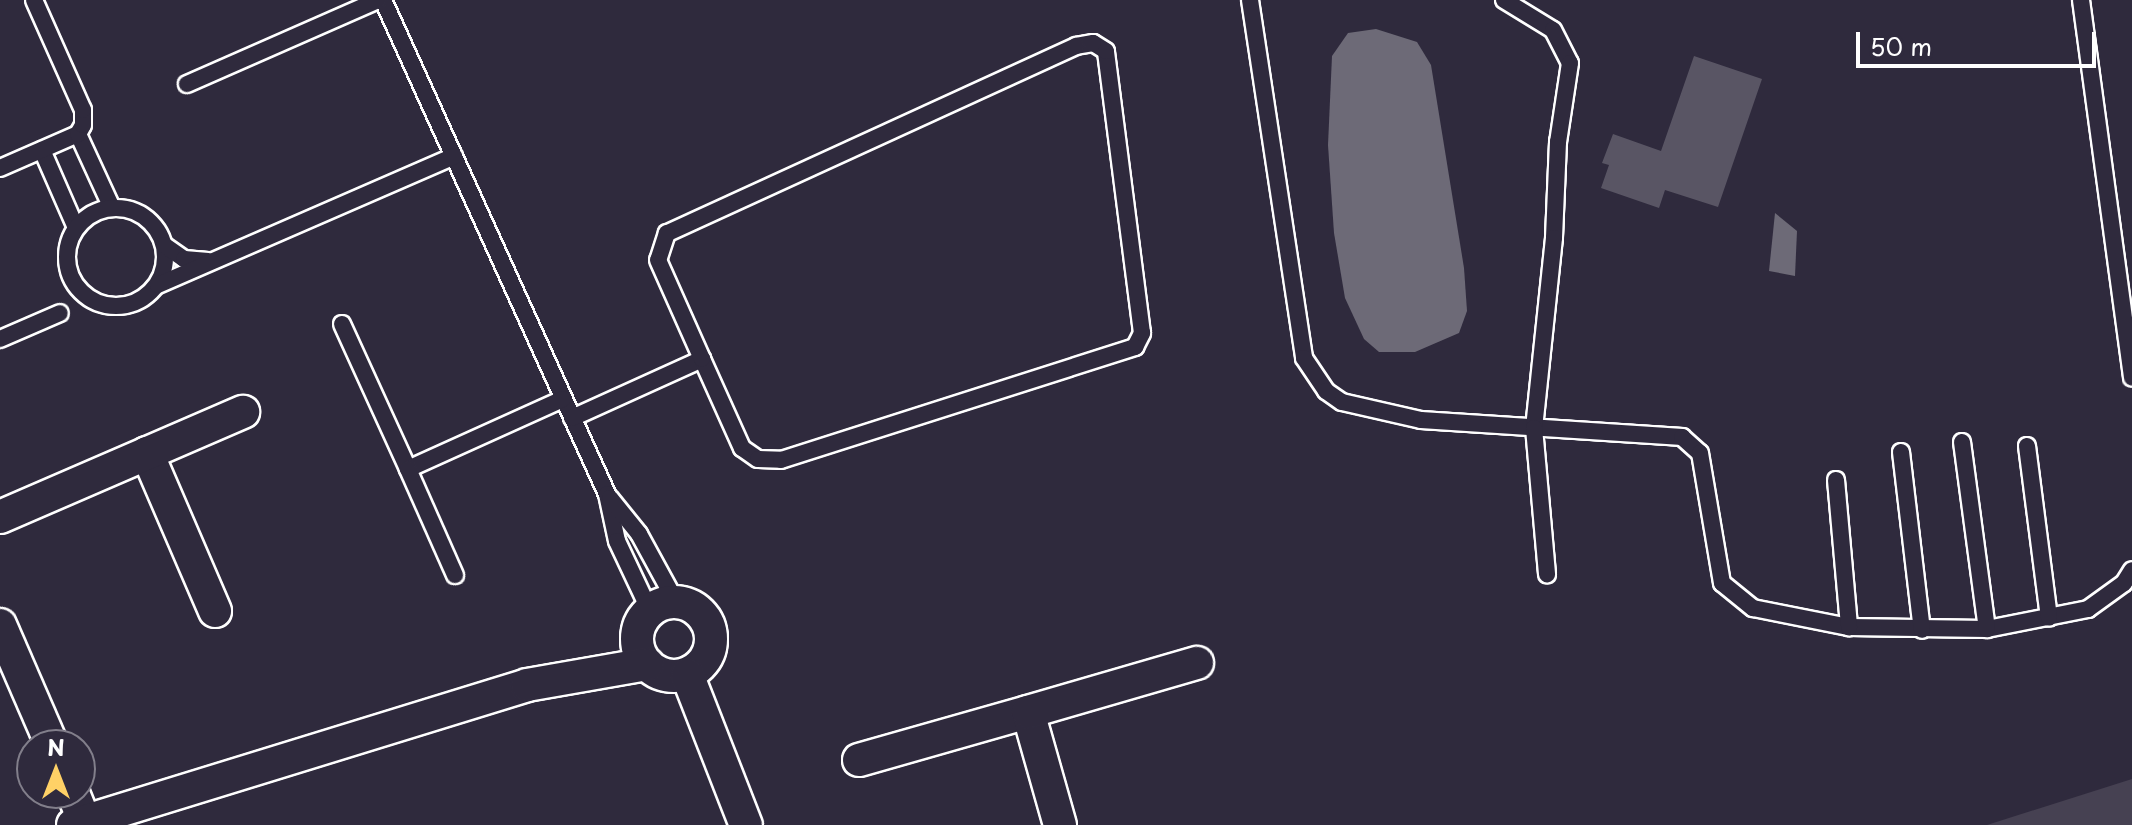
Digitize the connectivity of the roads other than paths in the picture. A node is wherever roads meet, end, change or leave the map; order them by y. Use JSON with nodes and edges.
{"nodes":[{"id":1,"x":34,"y":0,"type":"edge"},
{"id":2,"x":380,"y":0,"type":"edge"},
{"id":3,"x":1250,"y":0,"type":"edge"},
{"id":4,"x":1504,"y":0,"type":"edge"},
{"id":5,"x":2081,"y":0,"type":"edge"},
{"id":6,"x":187,"y":84,"type":"dead end"},
{"id":7,"x":78,"y":134,"type":"junction"},
{"id":8,"x":42,"y":150,"type":"junction"},
{"id":9,"x":454,"y":156,"type":"junction"},
{"id":10,"x":0,"y":168,"type":"edge"},
{"id":11,"x":112,"y":208,"type":"junction"},
{"id":12,"x":76,"y":228,"type":"junction"},
{"id":13,"x":164,"y":245,"type":"junction"},
{"id":14,"x":213,"y":260,"type":"junction"},
{"id":15,"x":158,"y":285,"type":"junction"},
{"id":16,"x":60,"y":313,"type":"dead end"},
{"id":17,"x":342,"y":324,"type":"dead end"},
{"id":18,"x":0,"y":339,"type":"edge"},
{"id":19,"x":702,"y":359,"type":"junction"},
{"id":20,"x":2132,"y":378,"type":"edge"},
{"id":21,"x":563,"y":399,"type":"junction"},
{"id":22,"x":243,"y":412,"type":"dead end"},
{"id":23,"x":572,"y":418,"type":"junction"},
{"id":24,"x":1534,"y":428,"type":"junction"},
{"id":25,"x":1962,"y":442,"type":"dead end"},
{"id":26,"x":2027,"y":446,"type":"dead end"},
{"id":27,"x":1901,"y":452,"type":"dead end"},
{"id":28,"x":147,"y":453,"type":"junction"},
{"id":29,"x":408,"y":469,"type":"junction"},
{"id":30,"x":1836,"y":480,"type":"dead end"},
{"id":31,"x":607,"y":494,"type":"junction"},
{"id":32,"x":0,"y":517,"type":"edge"},
{"id":33,"x":2132,"y":570,"type":"edge"},
{"id":34,"x":1547,"y":574,"type":"dead end"},
{"id":35,"x":455,"y":575,"type":"dead end"},
{"id":36,"x":215,"y":611,"type":"dead end"},
{"id":37,"x":2049,"y":618,"type":"junction"},
{"id":38,"x":0,"y":625,"type":"edge"},
{"id":39,"x":1849,"y":627,"type":"junction"},
{"id":40,"x":653,"y":628,"type":"junction"},
{"id":41,"x":1987,"y":629,"type":"junction"},
{"id":42,"x":1922,"y":630,"type":"junction"},
{"id":43,"x":1197,"y":663,"type":"dead end"},
{"id":44,"x":687,"y":674,"type":"junction"},
{"id":45,"x":1028,"y":712,"type":"junction"},
{"id":46,"x":45,"y":729,"type":"edge"},
{"id":47,"x":859,"y":760,"type":"dead end"},
{"id":48,"x":79,"y":816,"type":"edge"},
{"id":49,"x":746,"y":825,"type":"edge"},
{"id":50,"x":1060,"y":825,"type":"edge"}],
"edges":[{"from":1,"to":7,"type":"lane"},
{"from":2,"to":6,"type":"lane"},
{"from":2,"to":9,"type":"lane"},
{"from":3,"to":24,"type":"lane"},
{"from":4,"to":24,"type":"lane"},
{"from":5,"to":20,"type":"lane"},
{"from":7,"to":8,"type":"lane"},
{"from":7,"to":11,"type":"lane"},
{"from":8,"to":10,"type":"lane"},
{"from":8,"to":12,"type":"lane"},
{"from":9,"to":14,"type":"lane"},
{"from":9,"to":21,"type":"lane"},
{"from":11,"to":12,"type":"lane"},
{"from":11,"to":13,"type":"lane"},
{"from":12,"to":15,"type":"lane"},
{"from":13,"to":14,"type":"lane"},
{"from":13,"to":15,"type":"lane"},
{"from":14,"to":15,"type":"lane"},
{"from":16,"to":18,"type":"lane"},
{"from":17,"to":29,"type":"lane"},
{"from":19,"to":19,"type":"lane"},
{"from":19,"to":23,"type":"lane"},
{"from":21,"to":23,"type":"lane"},
{"from":21,"to":29,"type":"lane"},
{"from":22,"to":28,"type":"street"},
{"from":23,"to":31,"type":"lane"},
{"from":24,"to":34,"type":"lane"},
{"from":24,"to":39,"type":"lane"},
{"from":25,"to":41,"type":"lane"},
{"from":26,"to":37,"type":"lane"},
{"from":27,"to":42,"type":"lane"},
{"from":28,"to":32,"type":"street"},
{"from":28,"to":36,"type":"street"},
{"from":29,"to":35,"type":"lane"},
{"from":30,"to":39,"type":"lane"},
{"from":31,"to":40,"type":"lane"},
{"from":31,"to":40,"type":"lane"},
{"from":33,"to":37,"type":"lane"},
{"from":37,"to":41,"type":"lane"},
{"from":38,"to":46,"type":"street"},
{"from":39,"to":42,"type":"lane"},
{"from":40,"to":44,"type":"street"},
{"from":40,"to":44,"type":"street"},
{"from":40,"to":48,"type":"street"},
{"from":41,"to":42,"type":"lane"},
{"from":43,"to":45,"type":"street"},
{"from":44,"to":49,"type":"street"},
{"from":45,"to":47,"type":"street"},
{"from":45,"to":50,"type":"street"}]}
